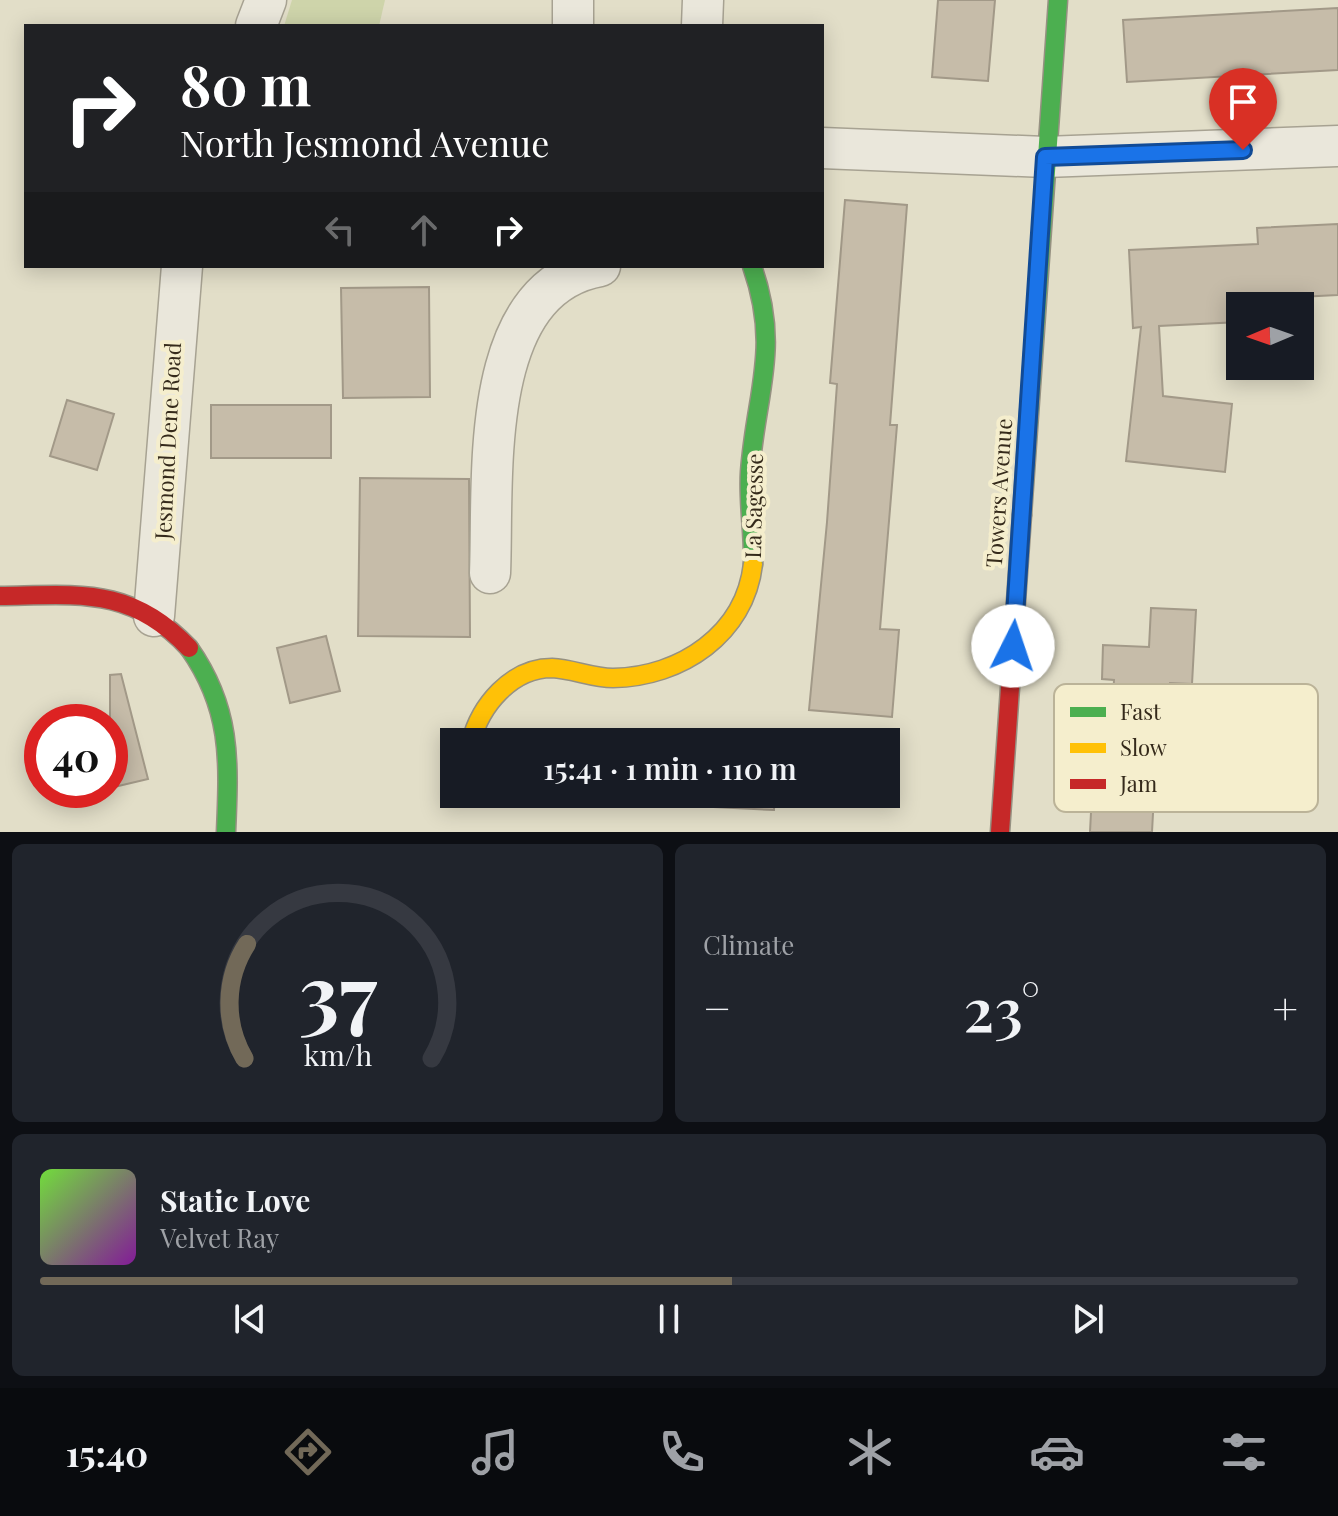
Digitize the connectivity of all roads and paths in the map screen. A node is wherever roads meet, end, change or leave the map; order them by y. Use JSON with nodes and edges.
{"nodes":[{"id":1,"x":266,"y":0,"type":"edge"},
{"id":2,"x":573,"y":0,"type":"edge"},
{"id":3,"x":703,"y":0,"type":"edge"},
{"id":4,"x":1058,"y":0,"type":"edge"},
{"id":5,"x":257,"y":24,"type":"edge"},
{"id":6,"x":573,"y":24,"type":"edge"},
{"id":7,"x":702,"y":24,"type":"edge"},
{"id":8,"x":1338,"y":146,"type":"edge"},
{"id":9,"x":824,"y":148,"type":"edge"},
{"id":10,"x":1045,"y":157,"type":"junction"},
{"id":11,"x":182,"y":268,"type":"edge"},
{"id":12,"x":594,"y":268,"type":"edge"},
{"id":13,"x":753,"y":268,"type":"edge"},
{"id":14,"x":490,"y":573,"type":"dead end"},
{"id":15,"x":0,"y":596,"type":"edge"},
{"id":16,"x":154,"y":616,"type":"junction"},
{"id":17,"x":476,"y":728,"type":"edge"},
{"id":18,"x":226,"y":832,"type":"edge"},
{"id":19,"x":1000,"y":832,"type":"edge"}],
"edges":[{"from":1,"to":5,"type":"street"},
{"from":2,"to":6,"type":"street"},
{"from":3,"to":7,"type":"street"},
{"from":4,"to":10,"type":"street","name":"Towers Avenue"},
{"from":8,"to":10,"type":"street"},
{"from":9,"to":10,"type":"street"},
{"from":10,"to":19,"type":"street","name":"Towers Avenue"},
{"from":11,"to":16,"type":"street","name":"Jesmond Dene Road"},
{"from":12,"to":14,"type":"street"},
{"from":13,"to":17,"type":"street","name":"La Sagesse"},
{"from":15,"to":16,"type":"street"},
{"from":16,"to":18,"type":"street"}]}
